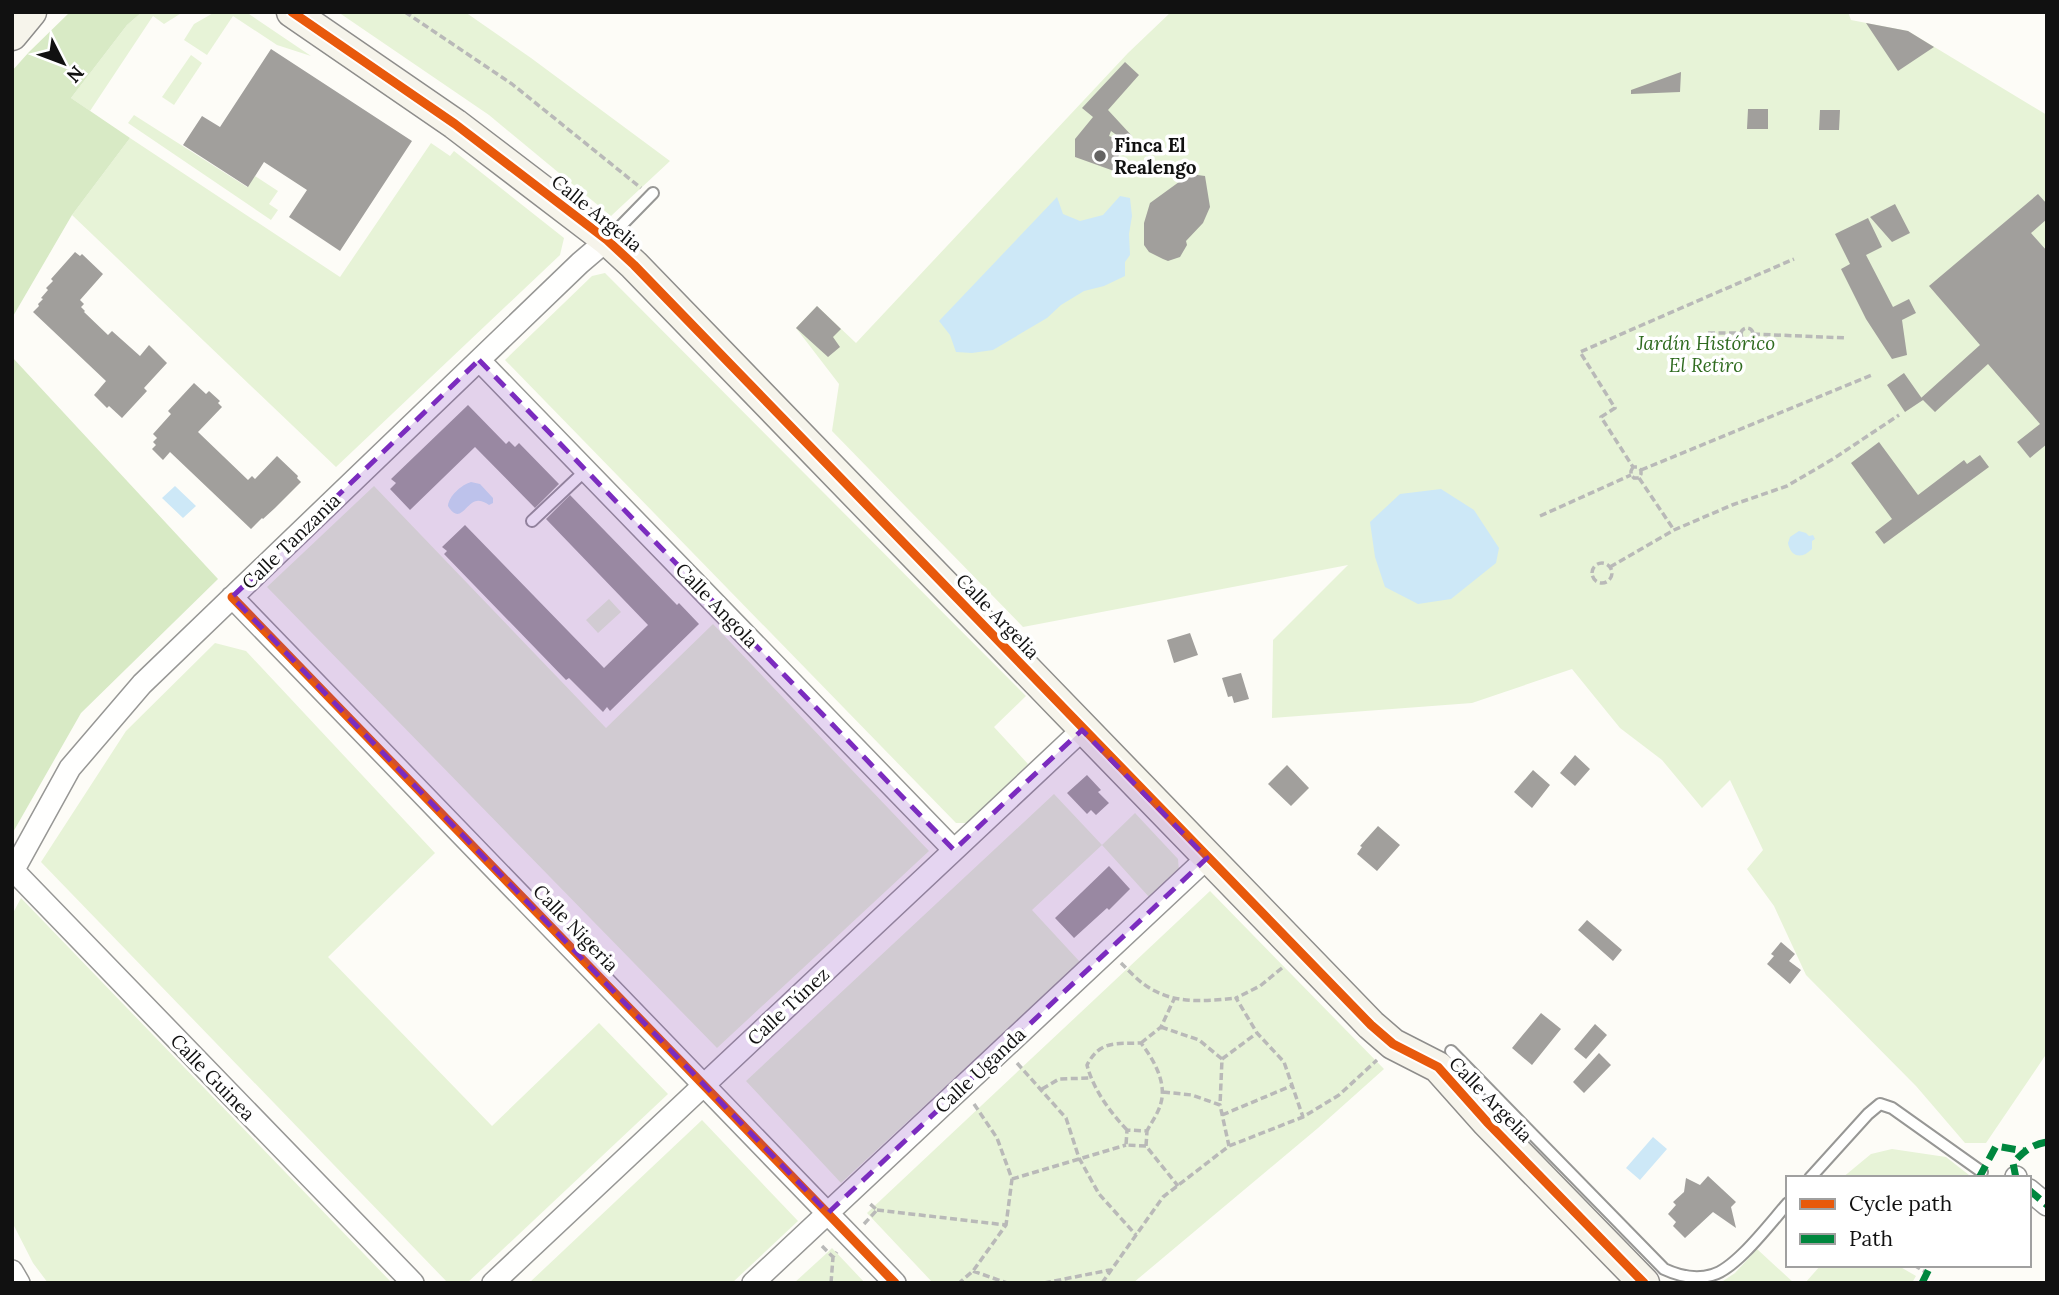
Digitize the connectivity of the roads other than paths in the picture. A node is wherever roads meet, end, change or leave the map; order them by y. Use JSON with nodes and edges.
{"nodes":[{"id":1,"x":31,"y":12,"type":"edge"},
{"id":2,"x":292,"y":12,"type":"edge"},
{"id":3,"x":12,"y":35,"type":"edge"},
{"id":4,"x":653,"y":193,"type":"road end"},
{"id":5,"x":607,"y":240,"type":"junction"},
{"id":6,"x":479,"y":360,"type":"junction"},
{"id":7,"x":586,"y":470,"type":"junction"},
{"id":8,"x":533,"y":521,"type":"dead end"},
{"id":9,"x":232,"y":597,"type":"junction"},
{"id":10,"x":1082,"y":730,"type":"junction"},
{"id":11,"x":954,"y":850,"type":"junction"},
{"id":12,"x":1208,"y":858,"type":"junction"},
{"id":13,"x":13,"y":872,"type":"edge"},
{"id":14,"x":1451,"y":1051,"type":"dead end"},
{"id":15,"x":704,"y":1085,"type":"junction"},
{"id":16,"x":1982,"y":1172,"type":"dead end"},
{"id":17,"x":1812,"y":1176,"type":"edge"},
{"id":18,"x":2031,"y":1191,"type":"edge"},
{"id":19,"x":1786,"y":1205,"type":"edge"},
{"id":20,"x":2047,"y":1205,"type":"edge"},
{"id":21,"x":828,"y":1213,"type":"junction"},
{"id":22,"x":12,"y":1272,"type":"edge"},
{"id":23,"x":19,"y":1283,"type":"edge"},
{"id":24,"x":413,"y":1283,"type":"edge"},
{"id":25,"x":493,"y":1283,"type":"edge"},
{"id":26,"x":753,"y":1283,"type":"edge"},
{"id":27,"x":895,"y":1283,"type":"edge"},
{"id":28,"x":1644,"y":1283,"type":"edge"}],
"edges":[{"from":1,"to":3,"type":"street"},
{"from":2,"to":5,"type":"street","name":"Calle Argelia"},
{"from":4,"to":5,"type":"lane"},
{"from":5,"to":6,"type":"street","name":"Calle Tanzania"},
{"from":5,"to":10,"type":"street","name":"Calle Argelia"},
{"from":6,"to":7,"type":"street","name":"Calle Angola"},
{"from":6,"to":9,"type":"street","name":"Calle Tanzania"},
{"from":7,"to":8,"type":"lane"},
{"from":7,"to":11,"type":"street","name":"Calle Angola"},
{"from":9,"to":13,"type":"street","name":"Calle Tanzania"},
{"from":9,"to":15,"type":"street","name":"Calle Nigeria"},
{"from":10,"to":11,"type":"street","name":"Calle Túnez"},
{"from":10,"to":12,"type":"street","name":"Calle Argelia"},
{"from":11,"to":15,"type":"street","name":"Calle Túnez"},
{"from":12,"to":21,"type":"street","name":"Calle Uganda"},
{"from":12,"to":28,"type":"street","name":"Calle Argelia"},
{"from":13,"to":24,"type":"street","name":"Calle Guinea"},
{"from":14,"to":19,"type":"lane"},
{"from":15,"to":21,"type":"street","name":"Calle Nigeria"},
{"from":15,"to":25,"type":"street","name":"Calle Túnez"},
{"from":16,"to":17,"type":"lane"},
{"from":18,"to":20,"type":"street"},
{"from":21,"to":26,"type":"street","name":"Calle Uganda"},
{"from":21,"to":27,"type":"street","name":"Calle Nigeria"},
{"from":22,"to":23,"type":"street"}]}
